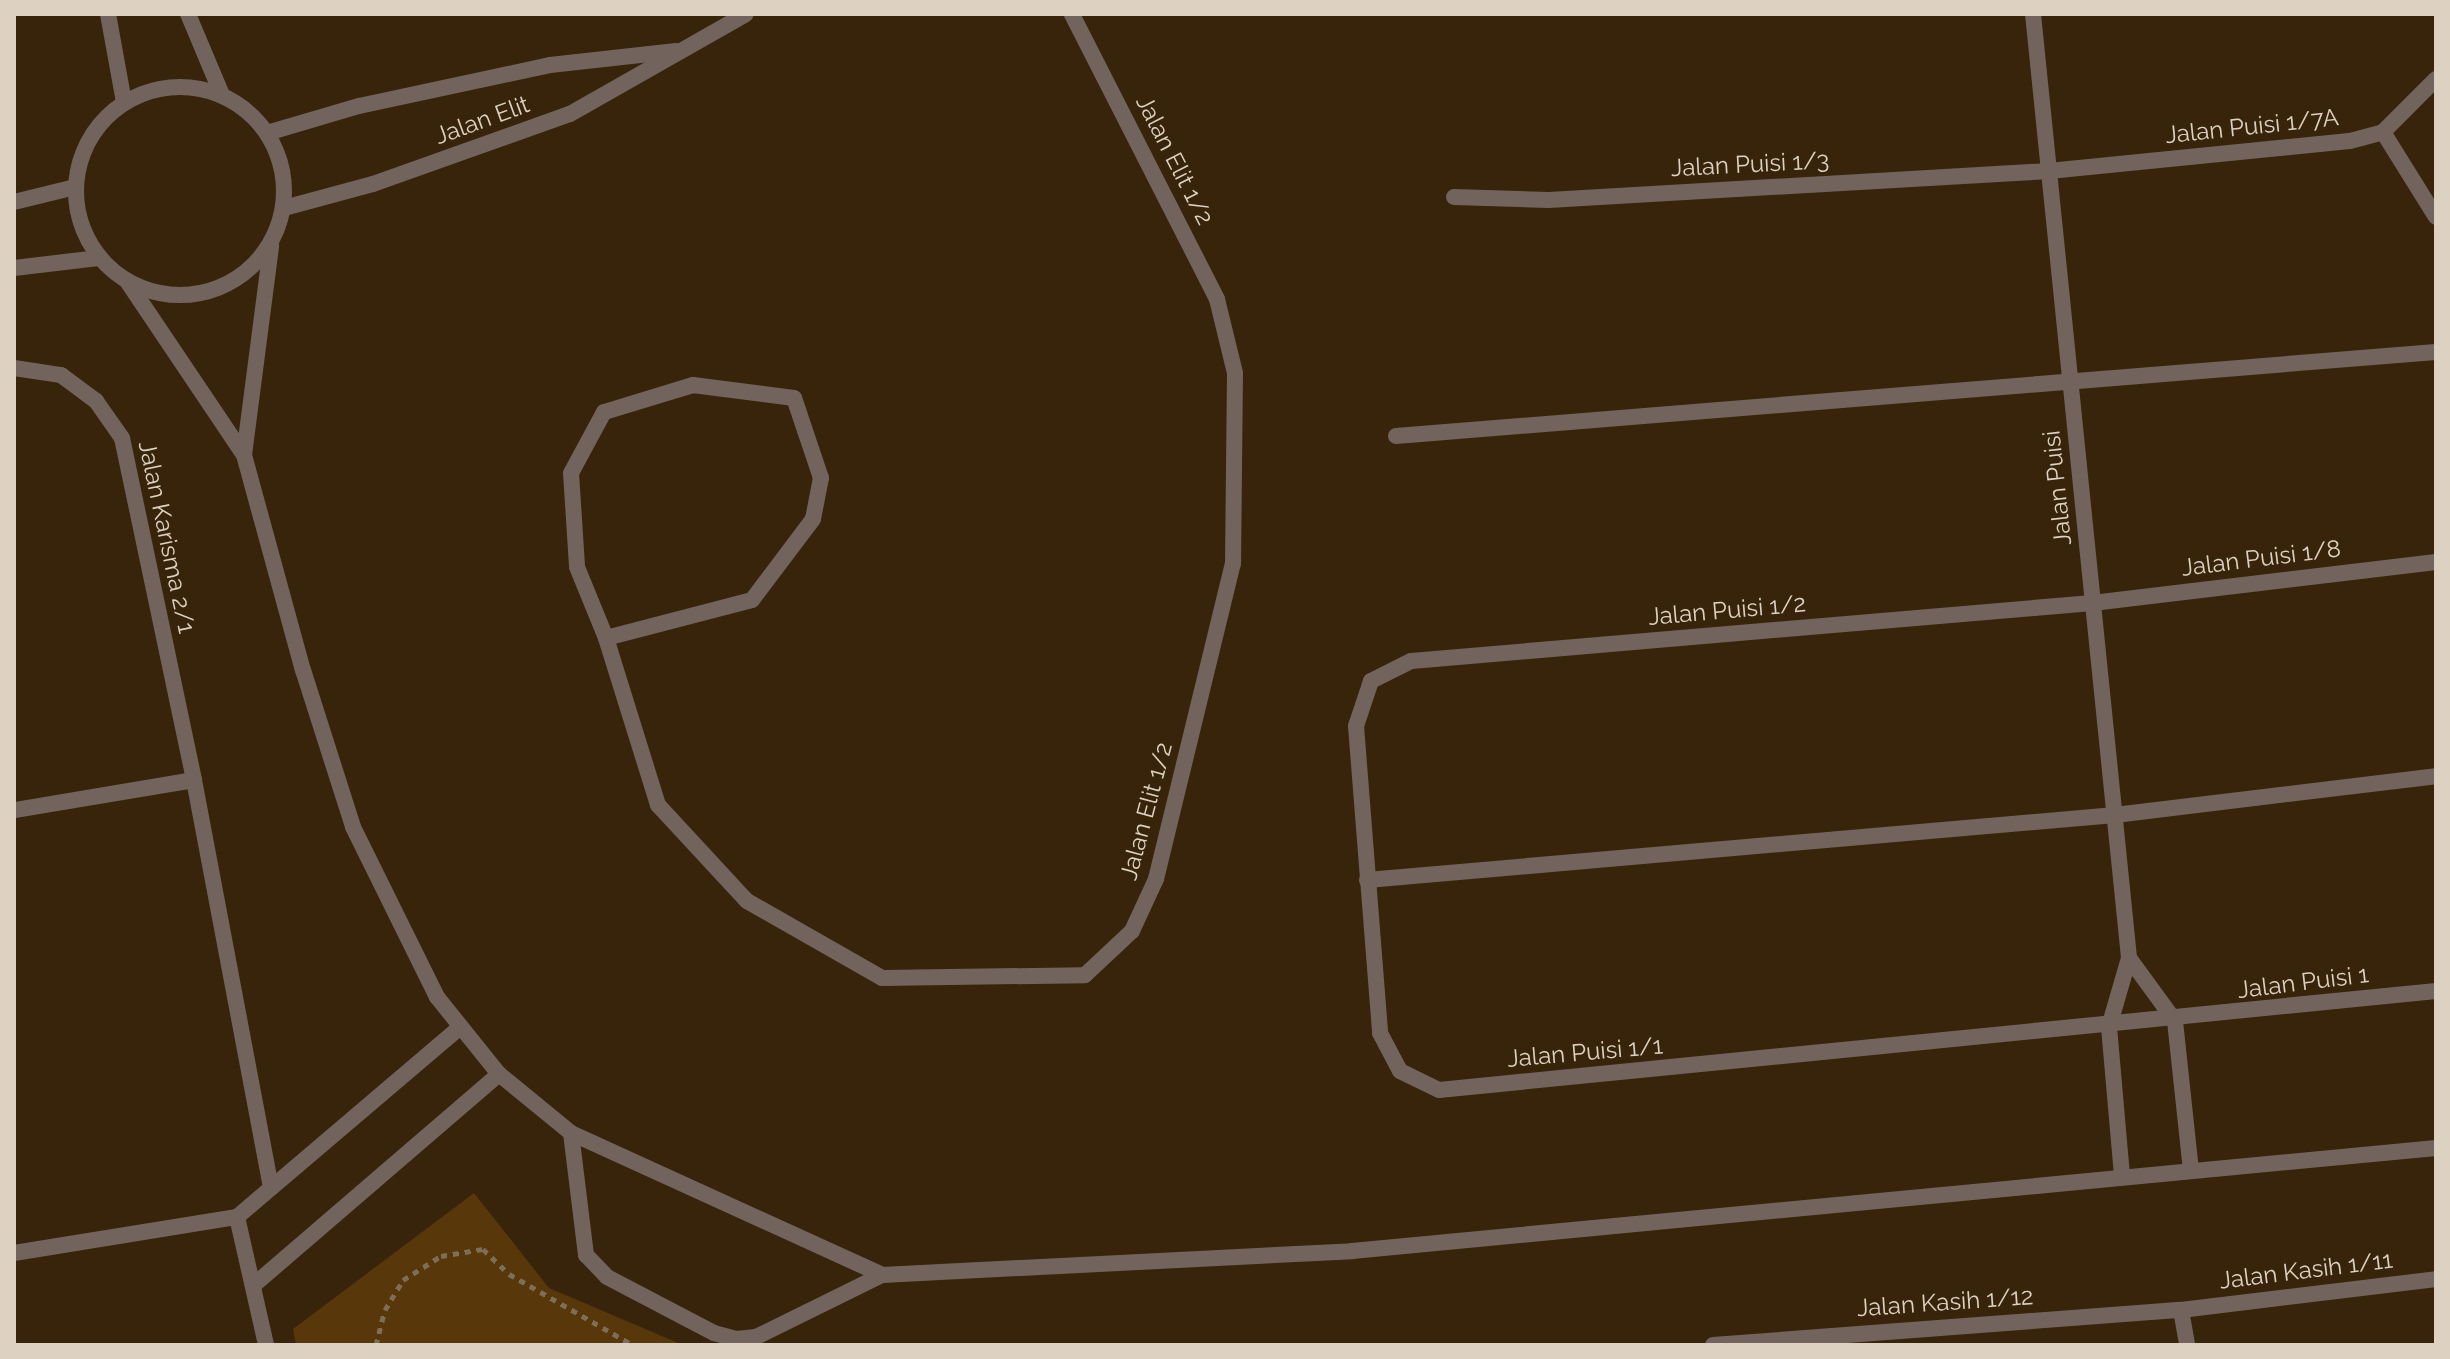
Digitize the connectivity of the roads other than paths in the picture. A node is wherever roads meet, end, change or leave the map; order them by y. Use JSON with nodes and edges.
{"nodes":[{"id":1,"x":108,"y":14,"type":"edge"},
{"id":2,"x":188,"y":14,"type":"edge"},
{"id":3,"x":746,"y":14,"type":"edge"},
{"id":4,"x":1072,"y":14,"type":"edge"},
{"id":5,"x":2033,"y":14,"type":"edge"},
{"id":6,"x":686,"y":50,"type":"junction"},
{"id":7,"x":2436,"y":79,"type":"edge"},
{"id":8,"x":222,"y":95,"type":"junction"},
{"id":9,"x":124,"y":102,"type":"junction"},
{"id":10,"x":2383,"y":132,"type":"junction"},
{"id":11,"x":267,"y":133,"type":"junction"},
{"id":12,"x":2049,"y":171,"type":"junction"},
{"id":13,"x":75,"y":187,"type":"junction"},
{"id":14,"x":1454,"y":197,"type":"dead end"},
{"id":15,"x":14,"y":202,"type":"edge"},
{"id":16,"x":284,"y":208,"type":"junction"},
{"id":17,"x":2436,"y":217,"type":"edge"},
{"id":18,"x":272,"y":241,"type":"junction"},
{"id":19,"x":98,"y":258,"type":"junction"},
{"id":20,"x":14,"y":268,"type":"edge"},
{"id":21,"x":127,"y":281,"type":"junction"},
{"id":22,"x":2436,"y":352,"type":"edge"},
{"id":23,"x":14,"y":368,"type":"edge"},
{"id":24,"x":2070,"y":381,"type":"junction"},
{"id":25,"x":1396,"y":436,"type":"dead end"},
{"id":26,"x":244,"y":455,"type":"junction"},
{"id":27,"x":2436,"y":562,"type":"edge"},
{"id":28,"x":2092,"y":603,"type":"junction"},
{"id":29,"x":606,"y":638,"type":"junction"},
{"id":30,"x":1371,"y":681,"type":"joint"},
{"id":31,"x":2436,"y":776,"type":"edge"},
{"id":32,"x":194,"y":780,"type":"junction"},
{"id":33,"x":14,"y":810,"type":"edge"},
{"id":34,"x":2115,"y":815,"type":"junction"},
{"id":35,"x":1367,"y":880,"type":"junction"},
{"id":36,"x":2129,"y":958,"type":"junction"},
{"id":37,"x":2436,"y":991,"type":"edge"},
{"id":38,"x":2175,"y":1021,"type":"junction"},
{"id":39,"x":460,"y":1027,"type":"junction"},
{"id":40,"x":2109,"y":1027,"type":"junction"},
{"id":41,"x":499,"y":1074,"type":"junction"},
{"id":42,"x":571,"y":1133,"type":"junction"},
{"id":43,"x":2436,"y":1148,"type":"edge"},
{"id":44,"x":2191,"y":1170,"type":"junction"},
{"id":45,"x":2122,"y":1177,"type":"junction"},
{"id":46,"x":271,"y":1188,"type":"junction"},
{"id":47,"x":237,"y":1217,"type":"junction"},
{"id":48,"x":14,"y":1253,"type":"edge"},
{"id":49,"x":882,"y":1275,"type":"junction"},
{"id":50,"x":2436,"y":1279,"type":"edge"},
{"id":51,"x":255,"y":1284,"type":"junction"},
{"id":52,"x":2181,"y":1310,"type":"junction"},
{"id":53,"x":266,"y":1345,"type":"edge"},
{"id":54,"x":1713,"y":1345,"type":"edge"},
{"id":55,"x":2187,"y":1345,"type":"edge"}],
"edges":[{"from":1,"to":9,"type":"street"},
{"from":2,"to":8,"type":"street"},
{"from":3,"to":6,"type":"street","name":"Jalan Elit"},
{"from":4,"to":29,"type":"street","name":"Jalan Elit 1/2"},
{"from":5,"to":12,"type":"street","name":"Jalan Puisi"},
{"from":6,"to":11,"type":"street","name":"Jalan Elit"},
{"from":6,"to":16,"type":"street","name":"Jalan Elit"},
{"from":7,"to":10,"type":"street"},
{"from":8,"to":9,"type":"street"},
{"from":8,"to":11,"type":"street"},
{"from":9,"to":13,"type":"street"},
{"from":10,"to":12,"type":"street","name":"Jalan Puisi 1/7A"},
{"from":10,"to":17,"type":"street"},
{"from":11,"to":16,"type":"street"},
{"from":12,"to":14,"type":"street","name":"Jalan Puisi 1/3"},
{"from":12,"to":24,"type":"street","name":"Jalan Puisi"},
{"from":13,"to":15,"type":"street"},
{"from":13,"to":19,"type":"street"},
{"from":16,"to":18,"type":"street"},
{"from":18,"to":21,"type":"street"},
{"from":18,"to":26,"type":"street"},
{"from":19,"to":20,"type":"street"},
{"from":19,"to":21,"type":"street"},
{"from":21,"to":26,"type":"street"},
{"from":22,"to":24,"type":"street"},
{"from":23,"to":32,"type":"street","name":"Jalan Karisma 2/1"},
{"from":24,"to":25,"type":"street"},
{"from":24,"to":28,"type":"street","name":"Jalan Puisi"},
{"from":26,"to":39,"type":"street"},
{"from":27,"to":28,"type":"street","name":"Jalan Puisi 1/8"},
{"from":28,"to":30,"type":"street","name":"Jalan Puisi 1/2"},
{"from":28,"to":34,"type":"street","name":"Jalan Puisi"},
{"from":29,"to":29,"type":"street","name":"Jalan Elit 1/2"},
{"from":30,"to":35,"type":"street","name":"Jalan Puisi 1/1"},
{"from":31,"to":34,"type":"street"},
{"from":32,"to":33,"type":"street"},
{"from":32,"to":46,"type":"street","name":"Jalan Karisma 2/1"},
{"from":34,"to":35,"type":"street"},
{"from":34,"to":36,"type":"street","name":"Jalan Puisi"},
{"from":35,"to":40,"type":"street","name":"Jalan Puisi 1/1"},
{"from":36,"to":38,"type":"street"},
{"from":36,"to":40,"type":"street","name":"Jalan Puisi"},
{"from":37,"to":38,"type":"street","name":"Jalan Puisi 1"},
{"from":38,"to":40,"type":"street","name":"Jalan Puisi 1/1"},
{"from":38,"to":44,"type":"street"},
{"from":39,"to":41,"type":"street"},
{"from":39,"to":46,"type":"street"},
{"from":40,"to":45,"type":"street","name":"Jalan Puisi"},
{"from":41,"to":42,"type":"street"},
{"from":41,"to":51,"type":"street"},
{"from":42,"to":49,"type":"street"},
{"from":42,"to":49,"type":"street"},
{"from":43,"to":44,"type":"street"},
{"from":44,"to":45,"type":"street"},
{"from":45,"to":49,"type":"street"},
{"from":46,"to":47,"type":"street"},
{"from":47,"to":48,"type":"street"},
{"from":47,"to":51,"type":"street"},
{"from":50,"to":52,"type":"street","name":"Jalan Kasih 1/11"},
{"from":51,"to":53,"type":"street"},
{"from":52,"to":54,"type":"street","name":"Jalan Kasih 1/12"},
{"from":52,"to":55,"type":"street"}]}
